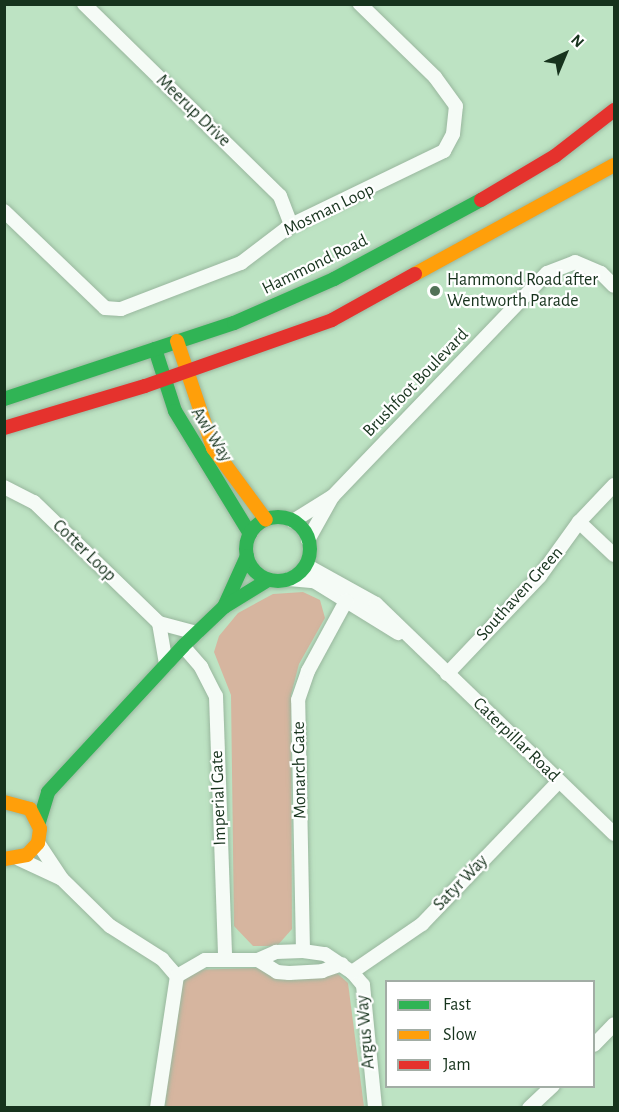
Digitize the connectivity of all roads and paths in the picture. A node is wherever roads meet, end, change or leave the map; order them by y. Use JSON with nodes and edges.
{"nodes":[{"id":1,"x":360,"y":4,"type":"edge"},
{"id":2,"x":87,"y":5,"type":"edge"},
{"id":3,"x":615,"y":110,"type":"edge"},
{"id":4,"x":615,"y":165,"type":"edge"},
{"id":5,"x":4,"y":211,"type":"edge"},
{"id":6,"x":291,"y":225,"type":"junction"},
{"id":7,"x":615,"y":286,"type":"edge"},
{"id":8,"x":177,"y":341,"type":"junction"},
{"id":9,"x":154,"y":349,"type":"junction"},
{"id":10,"x":188,"y":370,"type":"junction"},
{"id":11,"x":165,"y":378,"type":"junction"},
{"id":12,"x":4,"y":399,"type":"edge"},
{"id":13,"x":4,"y":428,"type":"edge"},
{"id":14,"x":615,"y":485,"type":"edge"},
{"id":15,"x":4,"y":487,"type":"edge"},
{"id":16,"x":333,"y":496,"type":"junction"},
{"id":17,"x":266,"y":520,"type":"junction"},
{"id":18,"x":293,"y":521,"type":"junction"},
{"id":19,"x":579,"y":522,"type":"junction"},
{"id":20,"x":250,"y":534,"type":"junction"},
{"id":21,"x":308,"y":540,"type":"junction"},
{"id":22,"x":615,"y":555,"type":"edge"},
{"id":23,"x":247,"y":556,"type":"junction"},
{"id":24,"x":306,"y":565,"type":"junction"},
{"id":25,"x":289,"y":579,"type":"junction"},
{"id":26,"x":268,"y":580,"type":"junction"},
{"id":27,"x":346,"y":601,"type":"junction"},
{"id":28,"x":224,"y":607,"type":"junction"},
{"id":29,"x":159,"y":623,"type":"junction"},
{"id":30,"x":197,"y":633,"type":"junction"},
{"id":31,"x":417,"y":645,"type":"junction"},
{"id":32,"x":183,"y":646,"type":"junction"},
{"id":33,"x":166,"y":664,"type":"junction"},
{"id":34,"x":447,"y":674,"type":"junction"},
{"id":35,"x":559,"y":782,"type":"junction"},
{"id":36,"x":48,"y":792,"type":"junction"},
{"id":37,"x":10,"y":802,"type":"edge"},
{"id":38,"x":39,"y":822,"type":"junction"},
{"id":39,"x":615,"y":834,"type":"edge"},
{"id":40,"x":38,"y":843,"type":"junction"},
{"id":41,"x":5,"y":859,"type":"edge"},
{"id":42,"x":19,"y":859,"type":"junction"},
{"id":43,"x":62,"y":879,"type":"junction"},
{"id":44,"x":303,"y":951,"type":"junction"},
{"id":45,"x":225,"y":959,"type":"junction"},
{"id":46,"x":258,"y":960,"type":"junction"},
{"id":47,"x":347,"y":968,"type":"junction"},
{"id":48,"x":177,"y":976,"type":"junction"},
{"id":49,"x":615,"y":1024,"type":"edge"},
{"id":50,"x":595,"y":1044,"type":"edge"},
{"id":51,"x":551,"y":1088,"type":"edge"},
{"id":52,"x":157,"y":1107,"type":"edge"},
{"id":53,"x":375,"y":1107,"type":"edge"},
{"id":54,"x":530,"y":1107,"type":"edge"}],
"edges":[{"from":1,"to":6,"type":"street","name":"Mosman Loop"},
{"from":2,"to":6,"type":"street","name":"Meerup Drive"},
{"from":3,"to":8,"type":"main road","name":"Hammond Road"},
{"from":4,"to":10,"type":"main road"},
{"from":5,"to":6,"type":"street","name":"Mosman Loop"},
{"from":7,"to":16,"type":"street","name":"Brushfoot Boulevard"},
{"from":8,"to":9,"type":"main road","name":"Hammond Road"},
{"from":8,"to":10,"type":"main road","name":"Awl Way"},
{"from":9,"to":11,"type":"main road","name":"Awl Way"},
{"from":9,"to":12,"type":"main road","name":"Hammond Road"},
{"from":10,"to":11,"type":"main road"},
{"from":10,"to":17,"type":"main road","name":"Awl Way"},
{"from":11,"to":13,"type":"main road"},
{"from":11,"to":20,"type":"main road","name":"Awl Way"},
{"from":14,"to":19,"type":"street","name":"Southaven Green"},
{"from":15,"to":29,"type":"street","name":"Cotter Loop"},
{"from":16,"to":18,"type":"street","name":"Brushfoot Boulevard"},
{"from":16,"to":21,"type":"street","name":"Brushfoot Boulevard"},
{"from":17,"to":18,"type":"main road"},
{"from":17,"to":20,"type":"main road"},
{"from":18,"to":21,"type":"main road"},
{"from":19,"to":22,"type":"street"},
{"from":19,"to":34,"type":"street","name":"Southaven Green"},
{"from":20,"to":23,"type":"main road"},
{"from":21,"to":24,"type":"main road"},
{"from":23,"to":26,"type":"main road"},
{"from":23,"to":28,"type":"main road"},
{"from":24,"to":25,"type":"main road"},
{"from":24,"to":31,"type":"street","name":"Caterpillar Road"},
{"from":25,"to":26,"type":"main road"},
{"from":25,"to":27,"type":"street","name":"Caterpillar Road"},
{"from":26,"to":28,"type":"main road"},
{"from":27,"to":31,"type":"street","name":"Caterpillar Road"},
{"from":27,"to":44,"type":"street","name":"Monarch Gate"},
{"from":28,"to":30,"type":"main road"},
{"from":29,"to":30,"type":"street","name":"Cotter Loop"},
{"from":29,"to":33,"type":"street"},
{"from":30,"to":32,"type":"main road"},
{"from":31,"to":34,"type":"street","name":"Caterpillar Road"},
{"from":32,"to":33,"type":"main road"},
{"from":32,"to":45,"type":"street","name":"Imperial Gate"},
{"from":33,"to":36,"type":"main road"},
{"from":34,"to":35,"type":"street","name":"Caterpillar Road"},
{"from":35,"to":39,"type":"street","name":"Caterpillar Road"},
{"from":35,"to":47,"type":"street","name":"Satyr Way"},
{"from":36,"to":37,"type":"main road"},
{"from":36,"to":38,"type":"main road"},
{"from":37,"to":38,"type":"main road"},
{"from":38,"to":40,"type":"main road"},
{"from":40,"to":42,"type":"main road"},
{"from":40,"to":43,"type":"street"},
{"from":41,"to":42,"type":"main road"},
{"from":42,"to":43,"type":"street"},
{"from":43,"to":48,"type":"street"},
{"from":44,"to":46,"type":"street"},
{"from":44,"to":47,"type":"street"},
{"from":45,"to":46,"type":"street"},
{"from":45,"to":48,"type":"street"},
{"from":46,"to":47,"type":"street"},
{"from":47,"to":53,"type":"street","name":"Argus Way"},
{"from":48,"to":52,"type":"street"},
{"from":49,"to":50,"type":"street"},
{"from":51,"to":54,"type":"street"}]}
